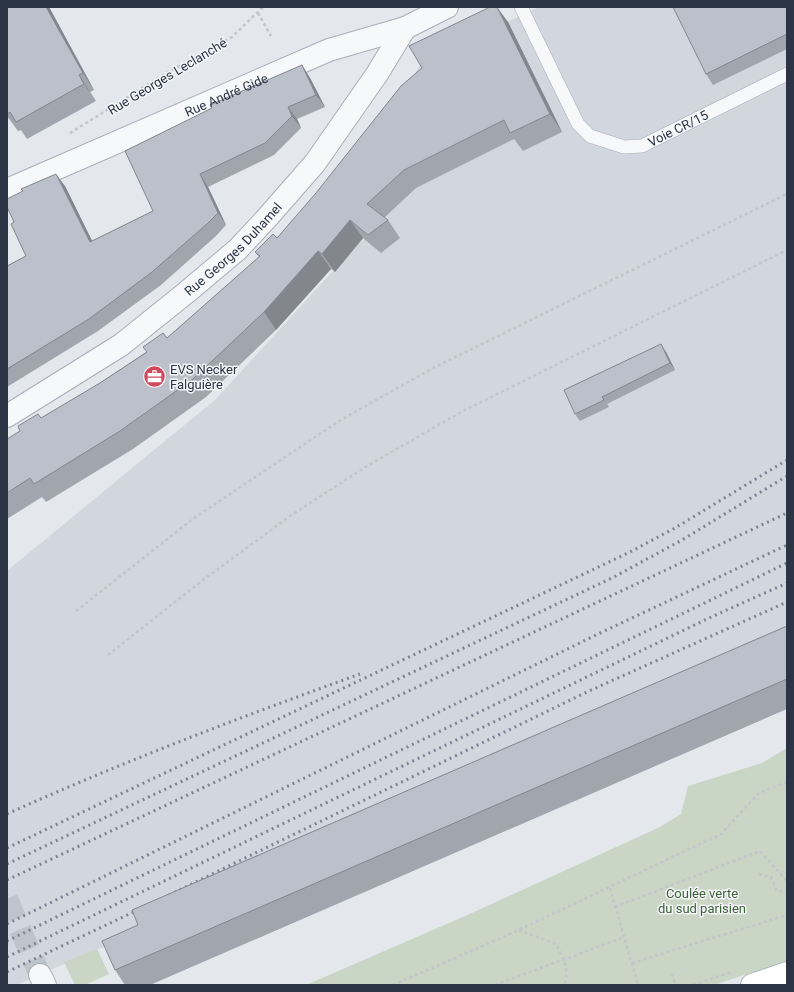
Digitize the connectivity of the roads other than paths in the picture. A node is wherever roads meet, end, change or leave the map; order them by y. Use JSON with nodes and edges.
{"nodes":[{"id":1,"x":447,"y":7,"type":"edge"},
{"id":2,"x":521,"y":7,"type":"edge"},
{"id":3,"x":405,"y":28,"type":"junction"},
{"id":4,"x":787,"y":74,"type":"edge"},
{"id":5,"x":7,"y":190,"type":"edge"},
{"id":6,"x":7,"y":416,"type":"edge"},
{"id":7,"x":787,"y":973,"type":"edge"},
{"id":8,"x":752,"y":985,"type":"edge"}],
"edges":[{"from":1,"to":3,"type":"street","name":"Rue André Gide"},
{"from":2,"to":4,"type":"lane","name":"Voie CR/15"},
{"from":3,"to":5,"type":"street","name":"Rue André Gide"},
{"from":3,"to":6,"type":"street","name":"Rue Georges Duhamel"},
{"from":7,"to":8,"type":"main road"}]}
